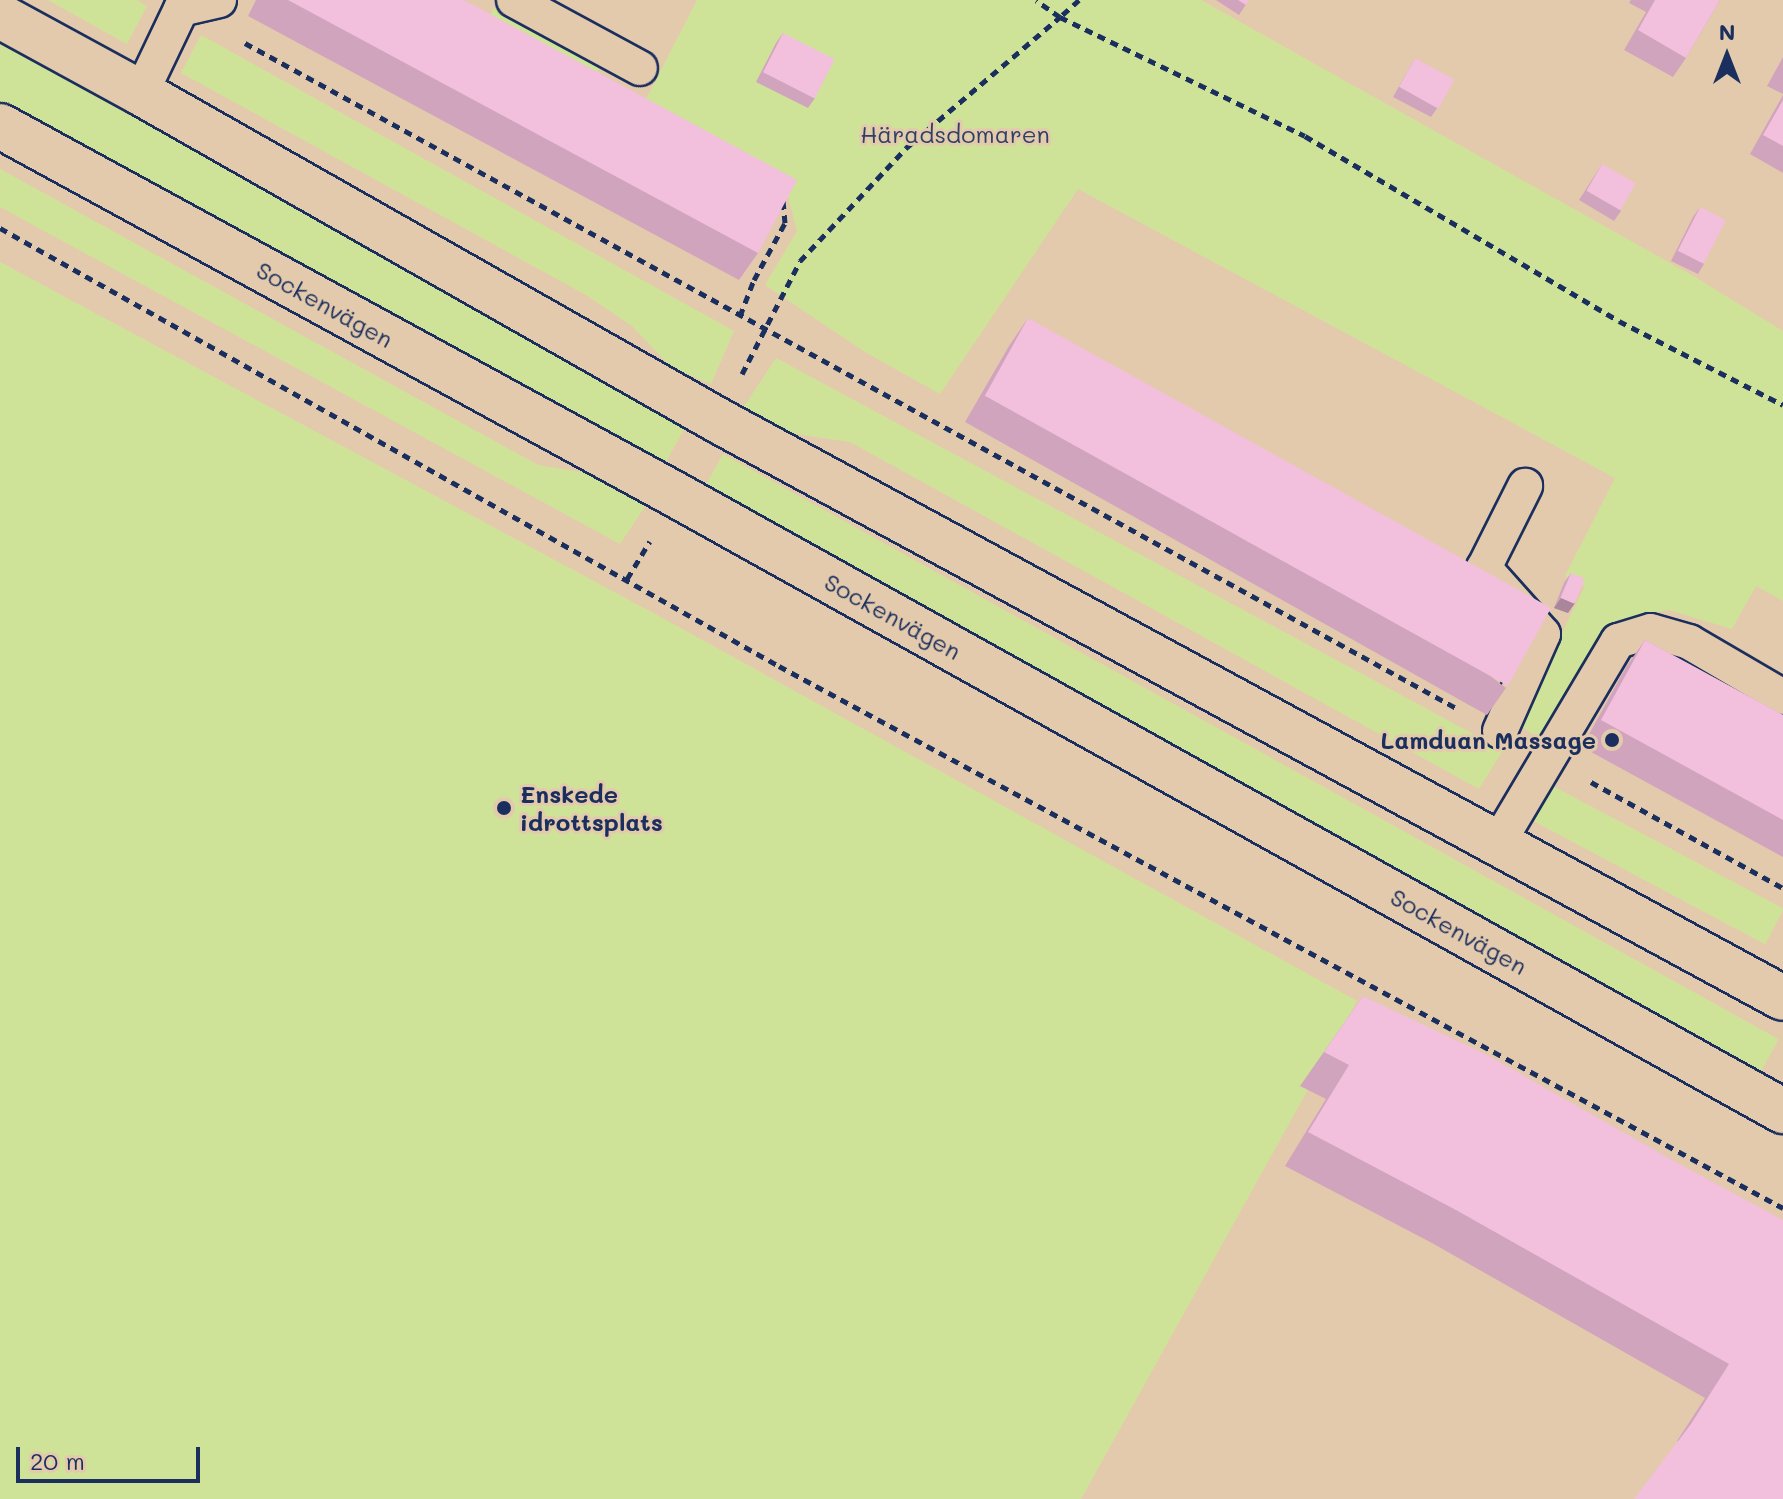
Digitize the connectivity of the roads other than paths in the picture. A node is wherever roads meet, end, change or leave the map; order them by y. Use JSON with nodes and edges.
{"nodes":[{"id":1,"x":219,"y":0,"type":"edge"},
{"id":2,"x":514,"y":0,"type":"edge"},
{"id":3,"x":0,"y":16,"type":"edge"},
{"id":4,"x":640,"y":68,"type":"dead end"},
{"id":5,"x":141,"y":93,"type":"junction"},
{"id":6,"x":0,"y":126,"type":"edge"},
{"id":7,"x":1525,"y":486,"type":"dead end"},
{"id":8,"x":1783,"y":697,"type":"edge"},
{"id":9,"x":1500,"y":731,"type":"road end"},
{"id":10,"x":1498,"y":843,"type":"junction"},
{"id":11,"x":1783,"y":998,"type":"edge"},
{"id":12,"x":1783,"y":1111,"type":"edge"}],
"edges":[{"from":1,"to":5,"type":"lane"},
{"from":2,"to":4,"type":"lane"},
{"from":3,"to":5,"type":"street"},
{"from":5,"to":10,"type":"street"},
{"from":6,"to":12,"type":"street","name":"Sockenvägen"},
{"from":7,"to":9,"type":"lane"},
{"from":8,"to":10,"type":"lane"},
{"from":10,"to":11,"type":"street"}]}
